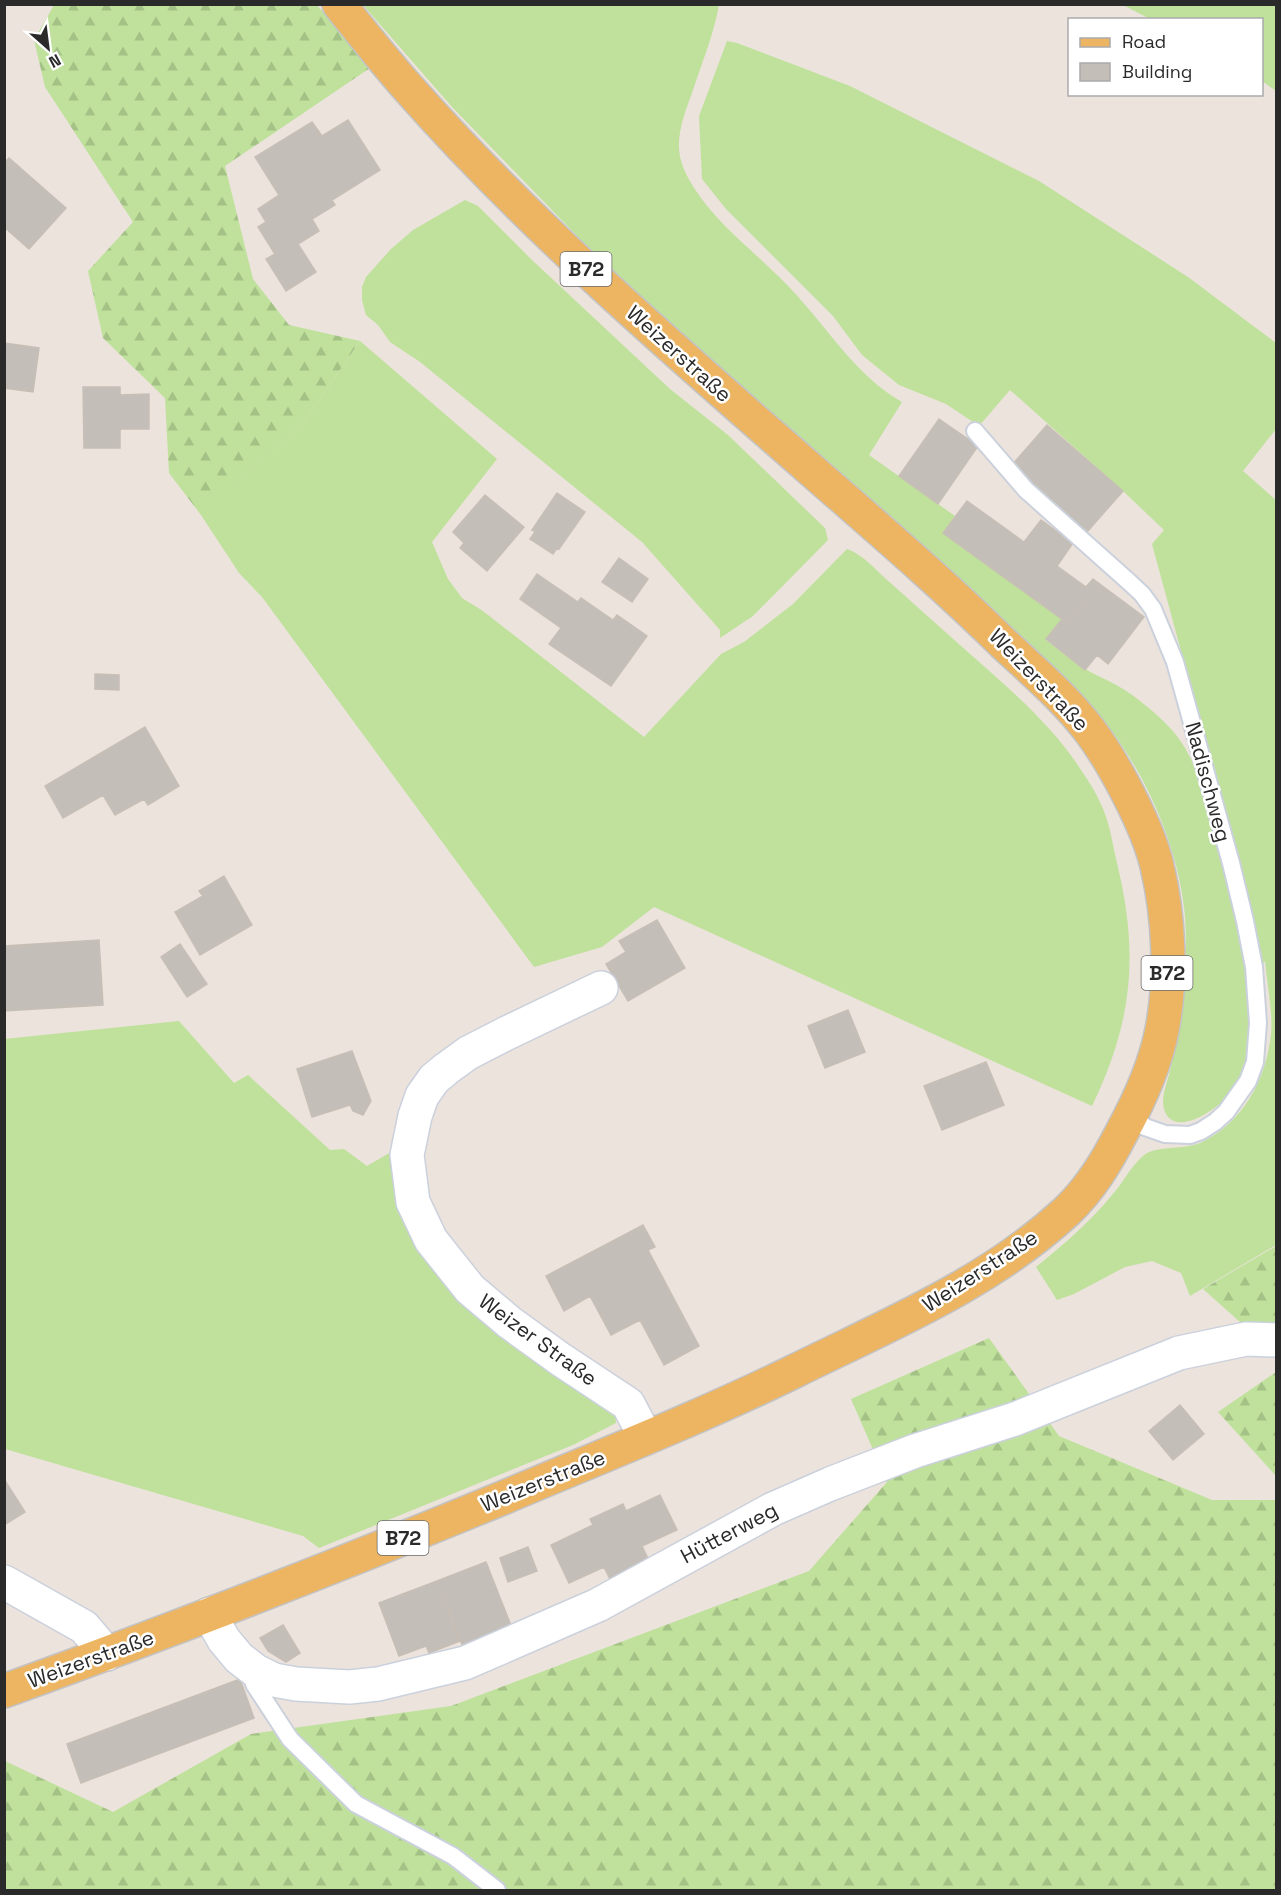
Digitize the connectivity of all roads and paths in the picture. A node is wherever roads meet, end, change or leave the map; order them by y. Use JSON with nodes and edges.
{"nodes":[{"id":1,"x":339,"y":4,"type":"edge"},
{"id":2,"x":975,"y":431,"type":"dead end"},
{"id":3,"x":602,"y":988,"type":"dead end"},
{"id":4,"x":1138,"y":1121,"type":"junction"},
{"id":5,"x":1276,"y":1340,"type":"edge"},
{"id":6,"x":646,"y":1438,"type":"junction"},
{"id":7,"x":4,"y":1582,"type":"edge"},
{"id":8,"x":210,"y":1614,"type":"junction"},
{"id":9,"x":107,"y":1654,"type":"junction"},
{"id":10,"x":256,"y":1671,"type":"junction"},
{"id":11,"x":4,"y":1691,"type":"edge"},
{"id":12,"x":497,"y":1890,"type":"edge"}],
"edges":[{"from":1,"to":4,"type":"main road","name":"Weizerstraße","number":"B72"},
{"from":2,"to":4,"type":"lane","name":"Nadischweg"},
{"from":3,"to":6,"type":"street","name":"Weizer Straße"},
{"from":4,"to":6,"type":"main road","name":"Weizerstraße","number":"B72"},
{"from":5,"to":10,"type":"street","name":"Hütterweg"},
{"from":6,"to":8,"type":"main road","name":"Weizerstraße","number":"B72"},
{"from":7,"to":9,"type":"street"},
{"from":8,"to":9,"type":"main road","name":"Weizerstraße","number":"B72"},
{"from":8,"to":10,"type":"street","name":"Hütterweg"},
{"from":9,"to":11,"type":"main road","name":"Weizerstraße","number":"B72"},
{"from":10,"to":12,"type":"lane"}]}
